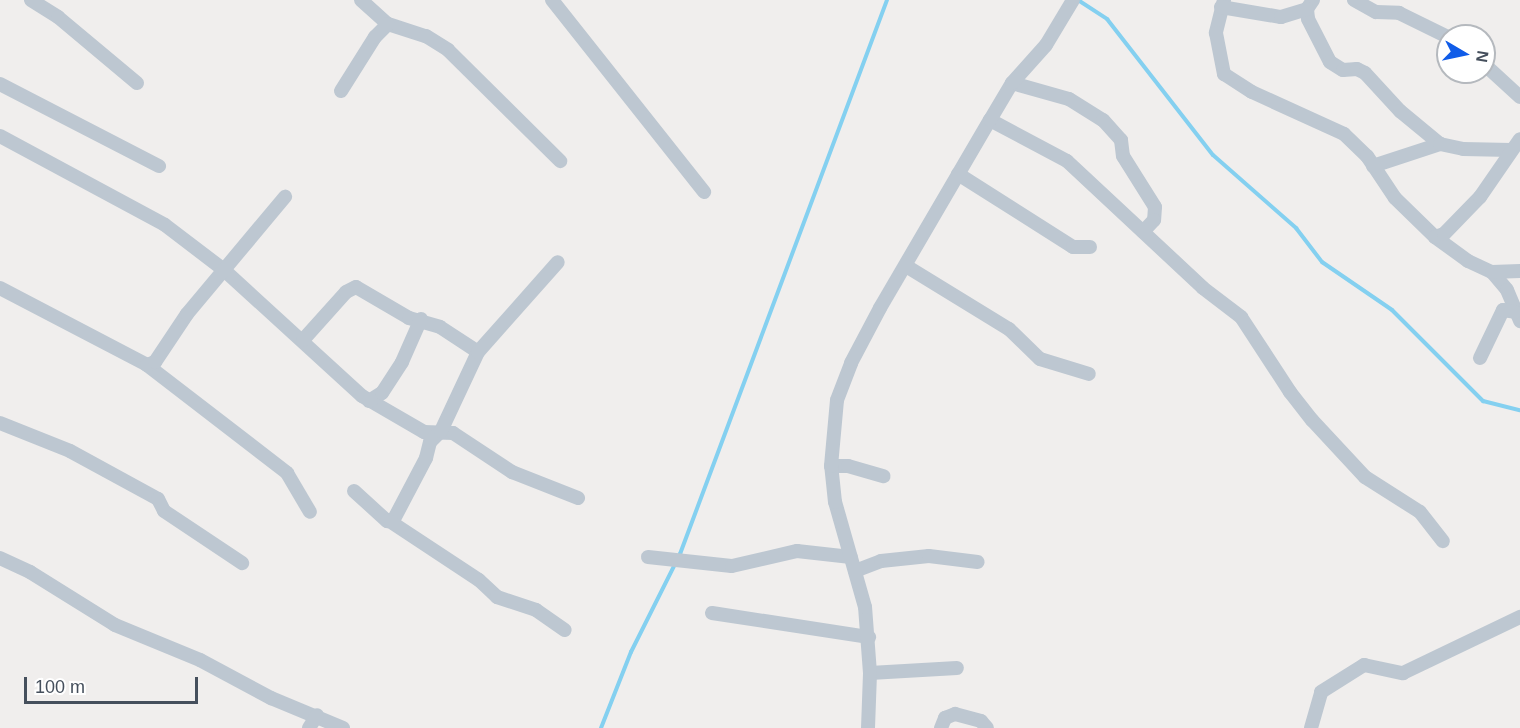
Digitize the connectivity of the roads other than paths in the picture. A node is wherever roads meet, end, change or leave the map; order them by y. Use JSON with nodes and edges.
{"nodes":[{"id":1,"x":31,"y":0,"type":"edge"},
{"id":2,"x":360,"y":0,"type":"edge"},
{"id":3,"x":552,"y":0,"type":"edge"},
{"id":4,"x":1354,"y":0,"type":"edge"},
{"id":5,"x":1072,"y":3,"type":"edge"},
{"id":6,"x":1222,"y":3,"type":"edge"},
{"id":7,"x":1310,"y":5,"type":"edge"},
{"id":8,"x":388,"y":24,"type":"junction"},
{"id":9,"x":1436,"y":31,"type":"edge"},
{"id":10,"x":1496,"y":75,"type":"edge"},
{"id":11,"x":137,"y":83,"type":"dead end"},
{"id":12,"x":1012,"y":83,"type":"junction"},
{"id":13,"x":0,"y":84,"type":"edge"},
{"id":14,"x":341,"y":91,"type":"dead end"},
{"id":15,"x":1520,"y":97,"type":"edge"},
{"id":16,"x":990,"y":120,"type":"junction"},
{"id":17,"x":0,"y":136,"type":"edge"},
{"id":18,"x":1440,"y":144,"type":"junction"},
{"id":19,"x":1516,"y":144,"type":"edge"},
{"id":20,"x":560,"y":161,"type":"dead end"},
{"id":21,"x":159,"y":166,"type":"dead end"},
{"id":22,"x":1373,"y":166,"type":"junction"},
{"id":23,"x":958,"y":174,"type":"junction"},
{"id":24,"x":704,"y":192,"type":"dead end"},
{"id":25,"x":285,"y":197,"type":"dead end"},
{"id":26,"x":1143,"y":232,"type":"junction"},
{"id":27,"x":1435,"y":237,"type":"junction"},
{"id":28,"x":1090,"y":247,"type":"dead end"},
{"id":29,"x":558,"y":262,"type":"dead end"},
{"id":30,"x":906,"y":267,"type":"junction"},
{"id":31,"x":224,"y":270,"type":"junction"},
{"id":32,"x":1520,"y":271,"type":"edge"},
{"id":33,"x":1492,"y":272,"type":"junction"},
{"id":34,"x":0,"y":288,"type":"edge"},
{"id":35,"x":1517,"y":316,"type":"edge"},
{"id":36,"x":421,"y":319,"type":"junction"},
{"id":37,"x":303,"y":340,"type":"junction"},
{"id":38,"x":478,"y":352,"type":"junction"},
{"id":39,"x":1480,"y":358,"type":"dead end"},
{"id":40,"x":147,"y":365,"type":"junction"},
{"id":41,"x":1089,"y":374,"type":"dead end"},
{"id":42,"x":369,"y":401,"type":"junction"},
{"id":43,"x":0,"y":423,"type":"edge"},
{"id":44,"x":441,"y":431,"type":"junction"},
{"id":45,"x":427,"y":437,"type":"junction"},
{"id":46,"x":831,"y":466,"type":"junction"},
{"id":47,"x":884,"y":477,"type":"dead end"},
{"id":48,"x":354,"y":491,"type":"dead end"},
{"id":49,"x":578,"y":498,"type":"dead end"},
{"id":50,"x":310,"y":512,"type":"dead end"},
{"id":51,"x":391,"y":522,"type":"junction"},
{"id":52,"x":1443,"y":541,"type":"dead end"},
{"id":53,"x":648,"y":557,"type":"dead end"},
{"id":54,"x":0,"y":558,"type":"edge"},
{"id":55,"x":978,"y":562,"type":"dead end"},
{"id":56,"x":242,"y":563,"type":"dead end"},
{"id":57,"x":853,"y":564,"type":"junction"},
{"id":58,"x":712,"y":613,"type":"dead end"},
{"id":59,"x":1520,"y":617,"type":"edge"},
{"id":60,"x":565,"y":630,"type":"dead end"},
{"id":61,"x":869,"y":638,"type":"junction"},
{"id":62,"x":957,"y":668,"type":"dead end"},
{"id":63,"x":870,"y":673,"type":"junction"},
{"id":64,"x":317,"y":715,"type":"junction"},
{"id":65,"x":309,"y":728,"type":"edge"},
{"id":66,"x":343,"y":728,"type":"edge"},
{"id":67,"x":868,"y":728,"type":"edge"},
{"id":68,"x":941,"y":728,"type":"edge"},
{"id":69,"x":987,"y":728,"type":"edge"},
{"id":70,"x":1311,"y":728,"type":"edge"}],
"edges":[{"from":1,"to":11,"type":"street"},
{"from":2,"to":8,"type":"street"},
{"from":3,"to":24,"type":"street"},
{"from":4,"to":9,"type":"street"},
{"from":5,"to":12,"type":"street"},
{"from":6,"to":7,"type":"street"},
{"from":6,"to":22,"type":"street"},
{"from":7,"to":18,"type":"street"},
{"from":8,"to":14,"type":"street"},
{"from":8,"to":20,"type":"street"},
{"from":10,"to":15,"type":"street"},
{"from":12,"to":16,"type":"street"},
{"from":12,"to":26,"type":"street"},
{"from":13,"to":21,"type":"street"},
{"from":16,"to":23,"type":"street"},
{"from":16,"to":26,"type":"street"},
{"from":17,"to":31,"type":"street"},
{"from":18,"to":19,"type":"street"},
{"from":18,"to":22,"type":"street"},
{"from":19,"to":27,"type":"street"},
{"from":22,"to":27,"type":"street"},
{"from":23,"to":28,"type":"street"},
{"from":23,"to":30,"type":"street"},
{"from":25,"to":31,"type":"street"},
{"from":26,"to":52,"type":"street"},
{"from":27,"to":33,"type":"street"},
{"from":29,"to":38,"type":"street"},
{"from":30,"to":41,"type":"street"},
{"from":30,"to":46,"type":"street"},
{"from":31,"to":37,"type":"street"},
{"from":31,"to":40,"type":"street"},
{"from":32,"to":33,"type":"street"},
{"from":33,"to":35,"type":"street"},
{"from":34,"to":40,"type":"street"},
{"from":35,"to":39,"type":"street"},
{"from":36,"to":37,"type":"street"},
{"from":36,"to":38,"type":"street"},
{"from":36,"to":42,"type":"street"},
{"from":37,"to":42,"type":"street"},
{"from":38,"to":44,"type":"street"},
{"from":40,"to":50,"type":"street"},
{"from":42,"to":45,"type":"street"},
{"from":43,"to":56,"type":"street"},
{"from":44,"to":45,"type":"street"},
{"from":44,"to":49,"type":"street"},
{"from":45,"to":51,"type":"street"},
{"from":46,"to":47,"type":"street"},
{"from":46,"to":57,"type":"street"},
{"from":48,"to":51,"type":"street"},
{"from":51,"to":60,"type":"street"},
{"from":53,"to":57,"type":"street"},
{"from":54,"to":64,"type":"street"},
{"from":55,"to":57,"type":"street"},
{"from":57,"to":61,"type":"street"},
{"from":58,"to":61,"type":"street"},
{"from":59,"to":70,"type":"street"},
{"from":61,"to":63,"type":"street"},
{"from":62,"to":63,"type":"street"},
{"from":63,"to":67,"type":"street"},
{"from":64,"to":65,"type":"street"},
{"from":64,"to":66,"type":"street"},
{"from":68,"to":69,"type":"street"}]}
